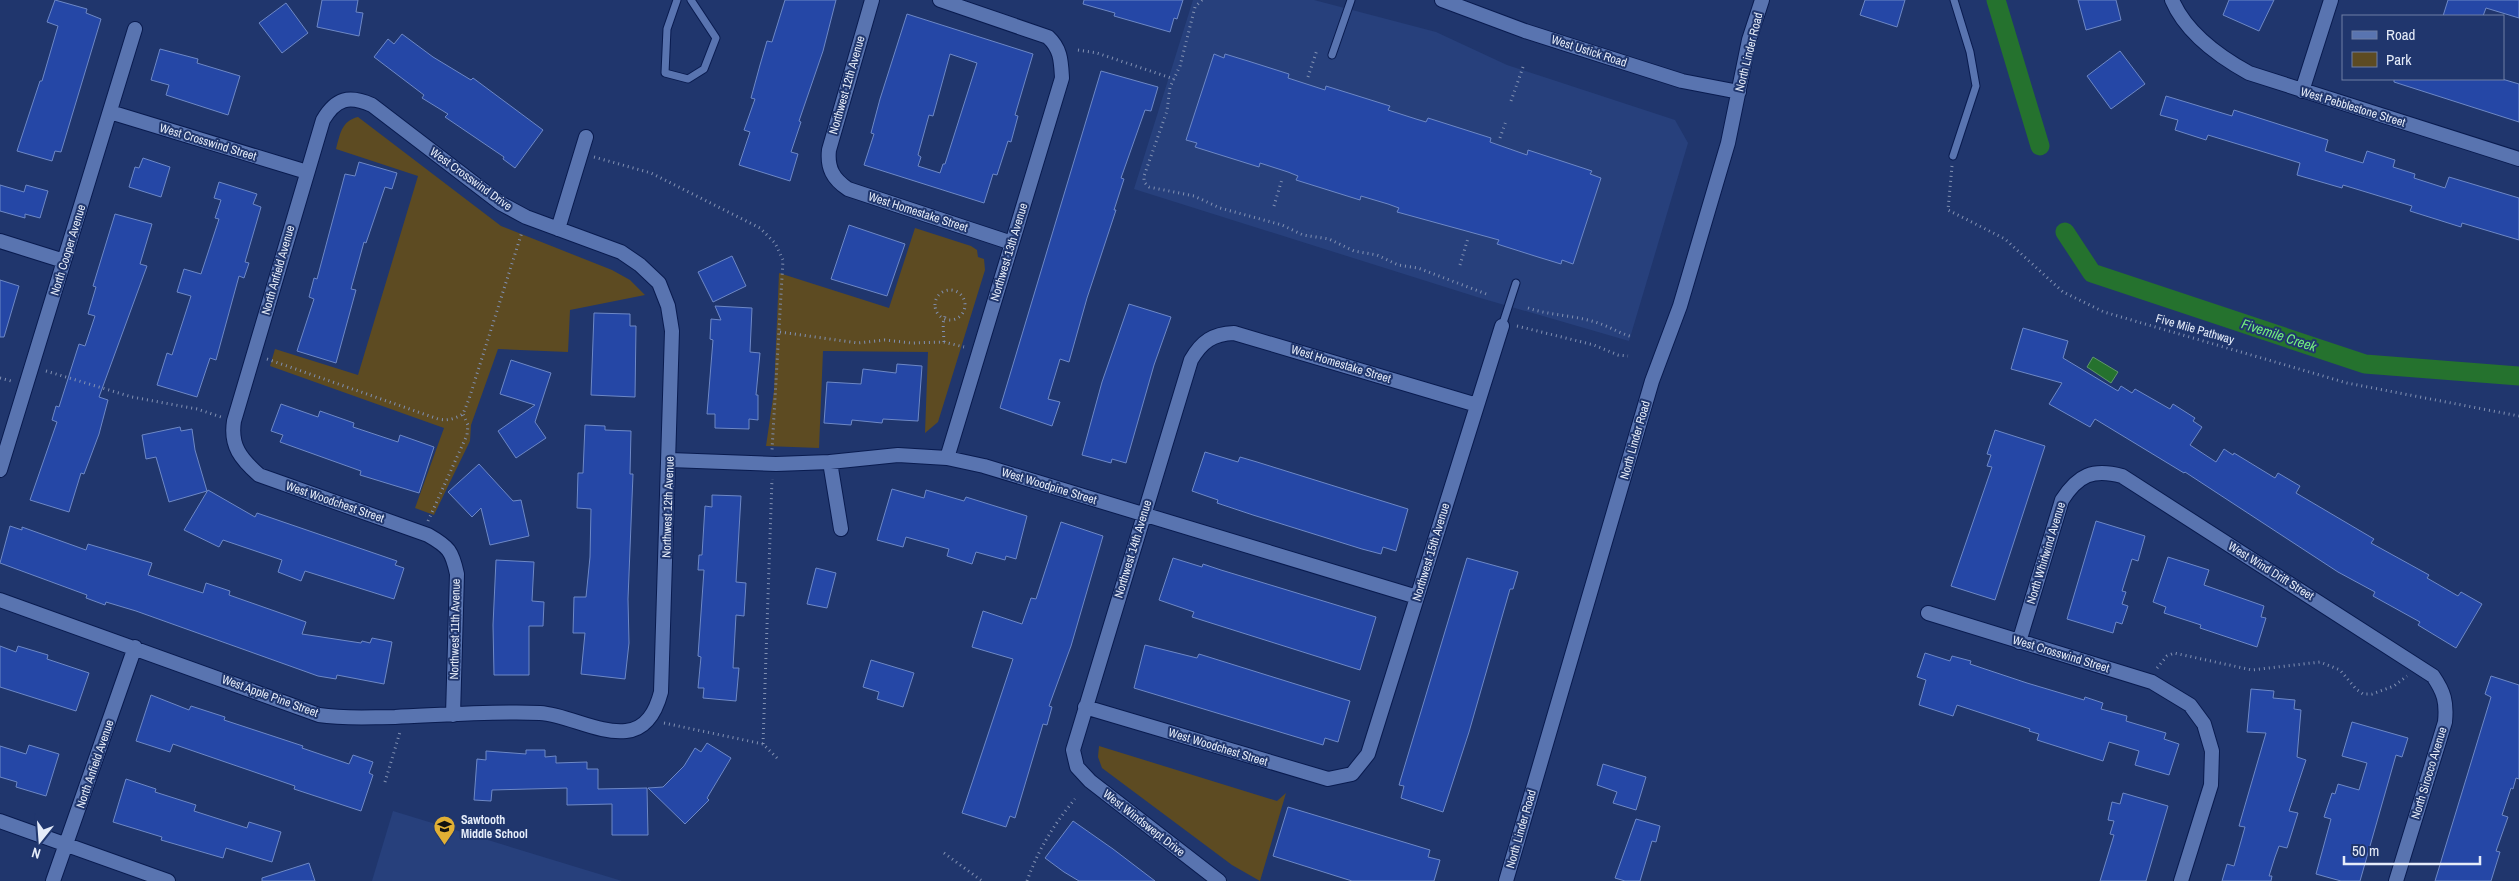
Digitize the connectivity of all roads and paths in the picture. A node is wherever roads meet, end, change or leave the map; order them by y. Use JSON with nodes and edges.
{"nodes":[{"id":1,"x":677,"y":0,"type":"edge"},
{"id":2,"x":691,"y":0,"type":"edge"},
{"id":3,"x":872,"y":0,"type":"edge"},
{"id":4,"x":940,"y":0,"type":"edge"},
{"id":5,"x":1202,"y":0,"type":"edge"},
{"id":6,"x":1351,"y":0,"type":"edge"},
{"id":7,"x":1442,"y":0,"type":"edge"},
{"id":8,"x":1762,"y":0,"type":"edge"},
{"id":9,"x":1954,"y":0,"type":"edge"},
{"id":10,"x":2172,"y":0,"type":"edge"},
{"id":11,"x":2331,"y":0,"type":"edge"},
{"id":12,"x":135,"y":29,"type":"dead end"},
{"id":13,"x":1078,"y":50,"type":"dead end"},
{"id":14,"x":1317,"y":50,"type":"dead end"},
{"id":15,"x":1332,"y":55,"type":"dead end"},
{"id":16,"x":1523,"y":67,"type":"dead end"},
{"id":17,"x":1308,"y":77,"type":"dead end"},
{"id":18,"x":1174,"y":79,"type":"junction"},
{"id":19,"x":2302,"y":91,"type":"junction"},
{"id":20,"x":1739,"y":92,"type":"junction"},
{"id":21,"x":339,"y":101,"type":"joint"},
{"id":22,"x":1511,"y":101,"type":"dead end"},
{"id":23,"x":110,"y":112,"type":"junction"},
{"id":24,"x":1506,"y":120,"type":"dead end"},
{"id":25,"x":586,"y":137,"type":"dead end"},
{"id":26,"x":1500,"y":138,"type":"dead end"},
{"id":27,"x":582,"y":154,"type":"junction"},
{"id":28,"x":1953,"y":156,"type":"joint"},
{"id":29,"x":2519,"y":159,"type":"edge"},
{"id":30,"x":831,"y":171,"type":"joint"},
{"id":31,"x":307,"y":172,"type":"junction"},
{"id":32,"x":1282,"y":179,"type":"dead end"},
{"id":33,"x":1274,"y":206,"type":"dead end"},
{"id":34,"x":526,"y":217,"type":"junction"},
{"id":35,"x":558,"y":229,"type":"junction"},
{"id":36,"x":1468,"y":238,"type":"dead end"},
{"id":37,"x":0,"y":241,"type":"edge"},
{"id":38,"x":1012,"y":243,"type":"junction"},
{"id":39,"x":64,"y":261,"type":"junction"},
{"id":40,"x":1460,"y":265,"type":"dead end"},
{"id":41,"x":659,"y":283,"type":"joint"},
{"id":42,"x":1516,"y":283,"type":"dead end"},
{"id":43,"x":1489,"y":295,"type":"dead end"},
{"id":44,"x":1528,"y":308,"type":"dead end"},
{"id":45,"x":946,"y":313,"type":"dead end"},
{"id":46,"x":945,"y":319,"type":"junction"},
{"id":47,"x":1502,"y":326,"type":"joint"},
{"id":48,"x":1517,"y":326,"type":"dead end"},
{"id":49,"x":780,"y":332,"type":"junction"},
{"id":50,"x":1633,"y":337,"type":"dead end"},
{"id":51,"x":1204,"y":341,"type":"joint"},
{"id":52,"x":944,"y":342,"type":"junction"},
{"id":53,"x":964,"y":347,"type":"dead end"},
{"id":54,"x":254,"y":354,"type":"junction"},
{"id":55,"x":1628,"y":356,"type":"dead end"},
{"id":56,"x":32,"y":366,"type":"junction"},
{"id":57,"x":1477,"y":405,"type":"junction"},
{"id":58,"x":463,"y":414,"type":"junction"},
{"id":59,"x":2519,"y":416,"type":"edge"},
{"id":60,"x":234,"y":421,"type":"junction"},
{"id":61,"x":234,"y":446,"type":"joint"},
{"id":62,"x":947,"y":458,"type":"junction"},
{"id":63,"x":670,"y":460,"type":"junction"},
{"id":64,"x":830,"y":462,"type":"junction"},
{"id":65,"x":772,"y":464,"type":"junction"},
{"id":66,"x":0,"y":470,"type":"edge"},
{"id":67,"x":2088,"y":474,"type":"joint"},
{"id":68,"x":1144,"y":515,"type":"junction"},
{"id":69,"x":841,"y":529,"type":"dead end"},
{"id":70,"x":422,"y":532,"type":"junction"},
{"id":71,"x":445,"y":545,"type":"joint"},
{"id":72,"x":1417,"y":597,"type":"junction"},
{"id":73,"x":0,"y":600,"type":"edge"},
{"id":74,"x":1928,"y":612,"type":"dead end"},
{"id":75,"x":2019,"y":642,"type":"junction"},
{"id":76,"x":135,"y":647,"type":"junction"},
{"id":77,"x":2416,"y":663,"type":"junction"},
{"id":78,"x":2152,"y":682,"type":"junction"},
{"id":79,"x":2444,"y":693,"type":"joint"},
{"id":80,"x":1085,"y":707,"type":"junction"},
{"id":81,"x":405,"y":716,"type":"junction"},
{"id":82,"x":453,"y":716,"type":"junction"},
{"id":83,"x":645,"y":723,"type":"junction"},
{"id":84,"x":763,"y":744,"type":"junction"},
{"id":85,"x":778,"y":758,"type":"dead end"},
{"id":86,"x":1074,"y":762,"type":"joint"},
{"id":87,"x":1352,"y":774,"type":"joint"},
{"id":88,"x":385,"y":782,"type":"dead end"},
{"id":89,"x":1075,"y":799,"type":"dead end"},
{"id":90,"x":0,"y":821,"type":"edge"},
{"id":91,"x":67,"y":845,"type":"junction"},
{"id":92,"x":944,"y":853,"type":"dead end"},
{"id":93,"x":54,"y":881,"type":"edge"},
{"id":94,"x":168,"y":881,"type":"edge"},
{"id":95,"x":982,"y":881,"type":"edge"},
{"id":96,"x":1027,"y":881,"type":"edge"},
{"id":97,"x":1218,"y":881,"type":"edge"},
{"id":98,"x":1506,"y":881,"type":"edge"},
{"id":99,"x":2181,"y":881,"type":"edge"},
{"id":100,"x":2396,"y":881,"type":"edge"}],
"edges":[{"from":1,"to":2,"type":"lane"},
{"from":3,"to":30,"type":"street","name":"Northwest 12th Avenue"},
{"from":4,"to":38,"type":"street","name":"Northwest 13th Avenue"},
{"from":5,"to":18,"type":"path"},
{"from":6,"to":15,"type":"lane"},
{"from":7,"to":20,"type":"street","name":"West Ustick Road"},
{"from":8,"to":20,"type":"street","name":"North Linder Road"},
{"from":9,"to":28,"type":"lane"},
{"from":10,"to":19,"type":"street","name":"West Pebblestone Street"},
{"from":11,"to":19,"type":"street"},
{"from":12,"to":23,"type":"street","name":"North Cooper Avenue"},
{"from":13,"to":18,"type":"path"},
{"from":14,"to":17,"type":"path"},
{"from":16,"to":22,"type":"path"},
{"from":18,"to":43,"type":"path"},
{"from":19,"to":29,"type":"street","name":"West Pebblestone Street"},
{"from":20,"to":98,"type":"street","name":"North Linder Road"},
{"from":21,"to":31,"type":"street","name":"North Anfield Avenue"},
{"from":21,"to":34,"type":"street","name":"West Crosswind Drive"},
{"from":23,"to":31,"type":"street","name":"West Crosswind Street"},
{"from":23,"to":39,"type":"street","name":"North Cooper Avenue"},
{"from":24,"to":26,"type":"path"},
{"from":25,"to":27,"type":"street"},
{"from":27,"to":35,"type":"street"},
{"from":27,"to":49,"type":"path"},
{"from":28,"to":59,"type":"path","name":"Five Mile Pathway"},
{"from":30,"to":38,"type":"street","name":"West Homestake Street"},
{"from":31,"to":54,"type":"street","name":"North Anfield Avenue"},
{"from":32,"to":33,"type":"path"},
{"from":34,"to":35,"type":"street","name":"West Crosswind Drive"},
{"from":34,"to":58,"type":"path"},
{"from":35,"to":41,"type":"street","name":"West Crosswind Drive"},
{"from":36,"to":40,"type":"path"},
{"from":37,"to":39,"type":"street"},
{"from":38,"to":62,"type":"street","name":"Northwest 13th Avenue"},
{"from":39,"to":56,"type":"street","name":"North Cooper Avenue"},
{"from":41,"to":63,"type":"street","name":"Northwest 12th Avenue"},
{"from":42,"to":47,"type":"lane"},
{"from":44,"to":50,"type":"path"},
{"from":45,"to":46,"type":"path"},
{"from":46,"to":46,"type":"path"},
{"from":46,"to":52,"type":"path"},
{"from":47,"to":57,"type":"street","name":"Northwest 15th Avenue"},
{"from":48,"to":55,"type":"path"},
{"from":49,"to":52,"type":"path"},
{"from":49,"to":65,"type":"path"},
{"from":51,"to":57,"type":"street","name":"West Homestake Street"},
{"from":51,"to":68,"type":"street","name":"Northwest 14th Avenue"},
{"from":52,"to":53,"type":"path"},
{"from":54,"to":58,"type":"path"},
{"from":54,"to":60,"type":"street","name":"North Anfield Avenue"},
{"from":56,"to":60,"type":"path"},
{"from":56,"to":66,"type":"street","name":"North Cooper Avenue"},
{"from":57,"to":72,"type":"street","name":"Northwest 15th Avenue"},
{"from":58,"to":70,"type":"path"},
{"from":60,"to":61,"type":"street","name":"North Anfield Avenue"},
{"from":61,"to":70,"type":"street","name":"West Woodchest Street"},
{"from":62,"to":64,"type":"street","name":"West Woodpine Street"},
{"from":62,"to":68,"type":"street","name":"West Woodpine Street"},
{"from":63,"to":65,"type":"street","name":"West Woodpine Street"},
{"from":63,"to":83,"type":"street","name":"Northwest 12th Avenue"},
{"from":64,"to":65,"type":"street","name":"West Woodpine Street"},
{"from":64,"to":69,"type":"street"},
{"from":65,"to":84,"type":"path"},
{"from":67,"to":75,"type":"street","name":"North Whirlwind Avenue"},
{"from":67,"to":77,"type":"street","name":"West Wind Drift Street"},
{"from":68,"to":72,"type":"street","name":"West Woodpine Street"},
{"from":68,"to":80,"type":"street","name":"Northwest 14th Avenue"},
{"from":70,"to":71,"type":"street","name":"West Woodchest Street"},
{"from":71,"to":82,"type":"street","name":"Northwest 11th Avenue"},
{"from":72,"to":87,"type":"street","name":"Northwest 15th Avenue"},
{"from":73,"to":76,"type":"street","name":"West Apple Pine Street"},
{"from":74,"to":75,"type":"street","name":"West Crosswind Street"},
{"from":75,"to":78,"type":"street","name":"West Crosswind Street"},
{"from":76,"to":81,"type":"street","name":"West Apple Pine Street"},
{"from":76,"to":91,"type":"street","name":"North Anfield Avenue"},
{"from":77,"to":78,"type":"path"},
{"from":77,"to":79,"type":"street","name":"West Wind Drift Street"},
{"from":78,"to":99,"type":"street","name":"West Crosswind Street"},
{"from":79,"to":100,"type":"street","name":"North Sirocco Avenue"},
{"from":80,"to":86,"type":"street","name":"Northwest 14th Avenue"},
{"from":80,"to":87,"type":"street","name":"West Woodchest Street"},
{"from":81,"to":82,"type":"street","name":"West Apple Pine Street"},
{"from":81,"to":88,"type":"path"},
{"from":82,"to":83,"type":"street","name":"West Apple Pine Street"},
{"from":83,"to":84,"type":"path"},
{"from":84,"to":85,"type":"path"},
{"from":86,"to":97,"type":"street","name":"West Windswept Drive"},
{"from":89,"to":96,"type":"path"},
{"from":90,"to":91,"type":"street"},
{"from":91,"to":93,"type":"street","name":"North Anfield Avenue"},
{"from":91,"to":94,"type":"street"},
{"from":92,"to":95,"type":"path"}]}
